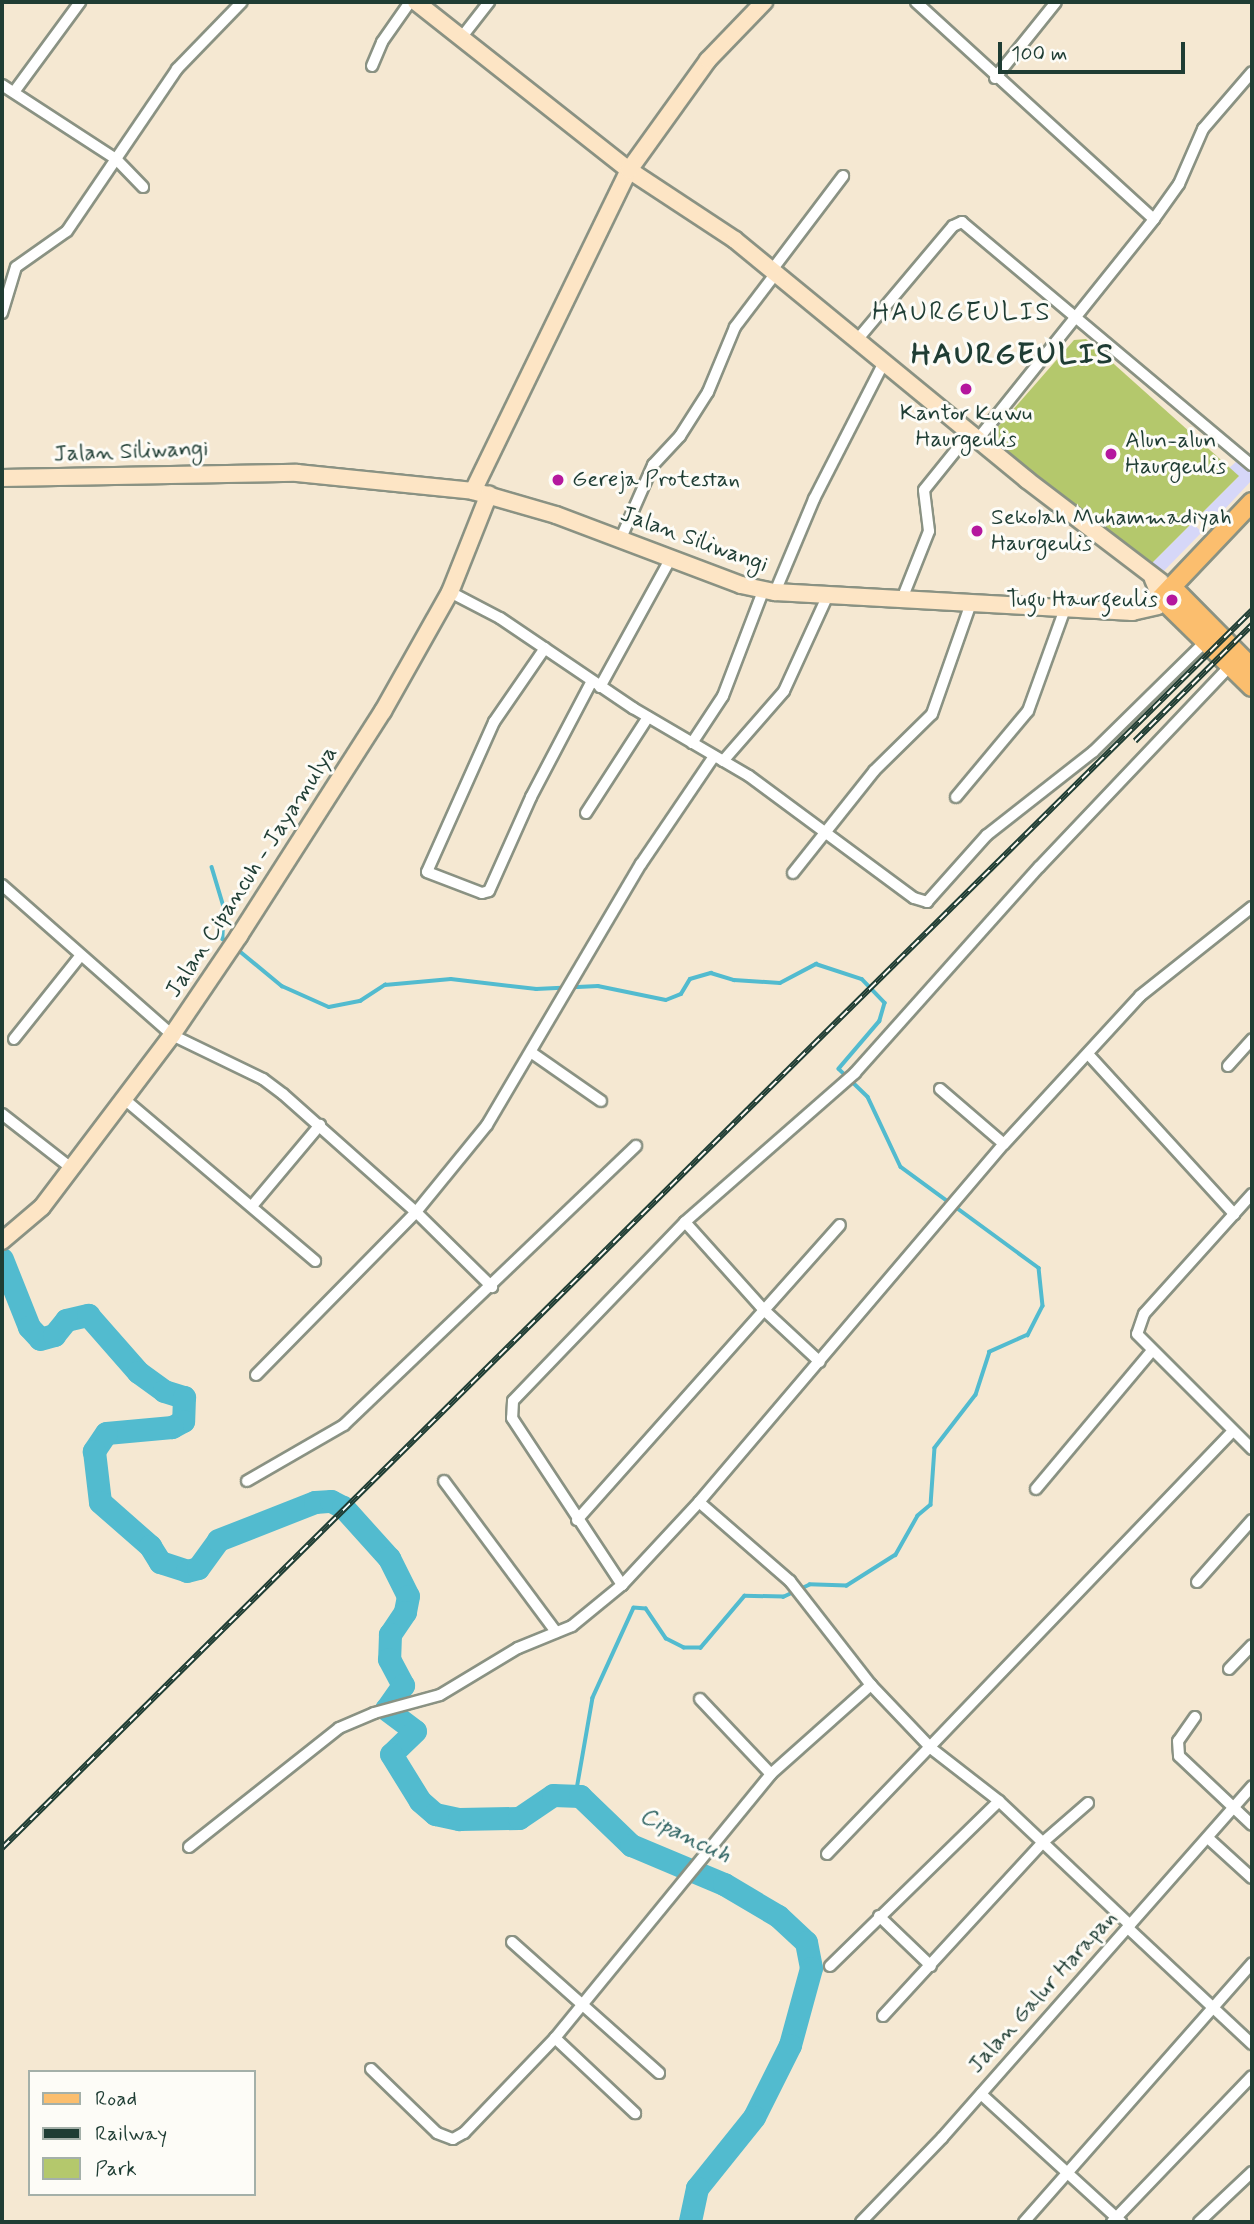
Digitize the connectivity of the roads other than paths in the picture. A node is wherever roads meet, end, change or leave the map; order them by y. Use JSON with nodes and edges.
{"nodes":[{"id":1,"x":80,"y":2,"type":"edge"},
{"id":2,"x":242,"y":2,"type":"edge"},
{"id":3,"x":413,"y":2,"type":"edge"},
{"id":4,"x":489,"y":2,"type":"edge"},
{"id":5,"x":764,"y":2,"type":"edge"},
{"id":6,"x":916,"y":2,"type":"edge"},
{"id":7,"x":1056,"y":2,"type":"edge"},
{"id":8,"x":461,"y":37,"type":"junction"},
{"id":9,"x":373,"y":66,"type":"dead end"},
{"id":10,"x":1252,"y":72,"type":"edge"},
{"id":11,"x":995,"y":78,"type":"junction"},
{"id":12,"x":2,"y":85,"type":"edge"},
{"id":13,"x":14,"y":92,"type":"junction"},
{"id":14,"x":116,"y":159,"type":"junction"},
{"id":15,"x":629,"y":170,"type":"junction"},
{"id":16,"x":843,"y":176,"type":"dead end"},
{"id":17,"x":143,"y":187,"type":"dead end"},
{"id":18,"x":1154,"y":219,"type":"junction"},
{"id":19,"x":774,"y":271,"type":"junction"},
{"id":20,"x":2,"y":313,"type":"edge"},
{"id":21,"x":1075,"y":320,"type":"junction"},
{"id":22,"x":857,"y":340,"type":"junction"},
{"id":23,"x":884,"y":362,"type":"junction"},
{"id":24,"x":974,"y":436,"type":"junction"},
{"id":25,"x":1252,"y":465,"type":"edge"},
{"id":26,"x":2,"y":478,"type":"edge"},
{"id":27,"x":481,"y":492,"type":"junction"},
{"id":28,"x":1252,"y":502,"type":"edge"},
{"id":29,"x":621,"y":538,"type":"junction"},
{"id":30,"x":671,"y":558,"type":"junction"},
{"id":31,"x":450,"y":592,"type":"junction"},
{"id":32,"x":769,"y":592,"type":"junction"},
{"id":33,"x":1166,"y":593,"type":"junction"},
{"id":34,"x":827,"y":597,"type":"junction"},
{"id":35,"x":902,"y":598,"type":"junction"},
{"id":36,"x":971,"y":603,"type":"junction"},
{"id":37,"x":1066,"y":606,"type":"junction"},
{"id":38,"x":1206,"y":641,"type":"junction"},
{"id":39,"x":545,"y":648,"type":"junction"},
{"id":40,"x":1230,"y":666,"type":"junction"},
{"id":41,"x":1252,"y":668,"type":"edge"},
{"id":42,"x":596,"y":684,"type":"junction"},
{"id":43,"x":1252,"y":687,"type":"edge"},
{"id":44,"x":648,"y":717,"type":"junction"},
{"id":45,"x":692,"y":743,"type":"junction"},
{"id":46,"x":719,"y":758,"type":"junction"},
{"id":47,"x":956,"y":797,"type":"dead end"},
{"id":48,"x":586,"y":813,"type":"dead end"},
{"id":49,"x":825,"y":829,"type":"junction"},
{"id":50,"x":793,"y":873,"type":"dead end"},
{"id":51,"x":2,"y":886,"type":"edge"},
{"id":52,"x":1252,"y":907,"type":"edge"},
{"id":53,"x":81,"y":955,"type":"junction"},
{"id":54,"x":172,"y":1035,"type":"junction"},
{"id":55,"x":14,"y":1039,"type":"dead end"},
{"id":56,"x":1252,"y":1039,"type":"edge"},
{"id":57,"x":532,"y":1053,"type":"junction"},
{"id":58,"x":1088,"y":1054,"type":"junction"},
{"id":59,"x":1228,"y":1066,"type":"dead end"},
{"id":60,"x":940,"y":1089,"type":"dead end"},
{"id":61,"x":123,"y":1098,"type":"junction"},
{"id":62,"x":601,"y":1101,"type":"dead end"},
{"id":63,"x":2,"y":1114,"type":"edge"},
{"id":64,"x":320,"y":1125,"type":"junction"},
{"id":65,"x":1004,"y":1144,"type":"junction"},
{"id":66,"x":636,"y":1146,"type":"dead end"},
{"id":67,"x":71,"y":1168,"type":"junction"},
{"id":68,"x":1252,"y":1194,"type":"edge"},
{"id":69,"x":252,"y":1206,"type":"junction"},
{"id":70,"x":416,"y":1212,"type":"junction"},
{"id":71,"x":1234,"y":1214,"type":"junction"},
{"id":72,"x":685,"y":1222,"type":"junction"},
{"id":73,"x":840,"y":1225,"type":"dead end"},
{"id":74,"x":3,"y":1239,"type":"edge"},
{"id":75,"x":315,"y":1261,"type":"dead end"},
{"id":76,"x":492,"y":1287,"type":"junction"},
{"id":77,"x":764,"y":1310,"type":"junction"},
{"id":78,"x":1152,"y":1351,"type":"junction"},
{"id":79,"x":820,"y":1362,"type":"junction"},
{"id":80,"x":256,"y":1375,"type":"dead end"},
{"id":81,"x":1232,"y":1432,"type":"junction"},
{"id":82,"x":1252,"y":1449,"type":"edge"},
{"id":83,"x":247,"y":1481,"type":"dead end"},
{"id":84,"x":444,"y":1481,"type":"dead end"},
{"id":85,"x":1036,"y":1489,"type":"dead end"},
{"id":86,"x":699,"y":1502,"type":"junction"},
{"id":87,"x":578,"y":1520,"type":"junction"},
{"id":88,"x":1252,"y":1520,"type":"edge"},
{"id":89,"x":1197,"y":1582,"type":"dead end"},
{"id":90,"x":622,"y":1585,"type":"junction"},
{"id":91,"x":556,"y":1632,"type":"junction"},
{"id":92,"x":1252,"y":1645,"type":"edge"},
{"id":93,"x":1229,"y":1669,"type":"dead end"},
{"id":94,"x":871,"y":1685,"type":"junction"},
{"id":95,"x":700,"y":1699,"type":"dead end"},
{"id":96,"x":1195,"y":1717,"type":"dead end"},
{"id":97,"x":932,"y":1749,"type":"junction"},
{"id":98,"x":771,"y":1774,"type":"junction"},
{"id":99,"x":1252,"y":1786,"type":"edge"},
{"id":100,"x":999,"y":1801,"type":"junction"},
{"id":101,"x":1088,"y":1803,"type":"dead end"},
{"id":102,"x":1233,"y":1808,"type":"junction"},
{"id":103,"x":1252,"y":1825,"type":"edge"},
{"id":104,"x":1208,"y":1838,"type":"junction"},
{"id":105,"x":1042,"y":1843,"type":"junction"},
{"id":106,"x":189,"y":1847,"type":"dead end"},
{"id":107,"x":827,"y":1854,"type":"dead end"},
{"id":108,"x":1252,"y":1878,"type":"edge"},
{"id":109,"x":879,"y":1916,"type":"junction"},
{"id":110,"x":1129,"y":1927,"type":"junction"},
{"id":111,"x":512,"y":1942,"type":"dead end"},
{"id":112,"x":1252,"y":1963,"type":"edge"},
{"id":113,"x":830,"y":1966,"type":"dead end"},
{"id":114,"x":931,"y":1966,"type":"junction"},
{"id":115,"x":582,"y":2006,"type":"junction"},
{"id":116,"x":1211,"y":2006,"type":"junction"},
{"id":117,"x":883,"y":2016,"type":"dead end"},
{"id":118,"x":555,"y":2038,"type":"junction"},
{"id":119,"x":1252,"y":2044,"type":"edge"},
{"id":120,"x":371,"y":2069,"type":"dead end"},
{"id":121,"x":659,"y":2073,"type":"dead end"},
{"id":122,"x":1252,"y":2076,"type":"edge"},
{"id":123,"x":981,"y":2094,"type":"junction"},
{"id":124,"x":635,"y":2113,"type":"dead end"},
{"id":125,"x":1252,"y":2172,"type":"edge"},
{"id":126,"x":1068,"y":2174,"type":"junction"},
{"id":127,"x":1116,"y":2221,"type":"edge"},
{"id":128,"x":861,"y":2222,"type":"edge"},
{"id":129,"x":1024,"y":2222,"type":"edge"},
{"id":130,"x":1199,"y":2222,"type":"edge"}],
"edges":[{"from":1,"to":13,"type":"street"},
{"from":2,"to":14,"type":"street"},
{"from":3,"to":8,"type":"street"},
{"from":3,"to":9,"type":"street"},
{"from":4,"to":8,"type":"street"},
{"from":5,"to":15,"type":"street","name":"Jalan Cipancuh - Jayamulya"},
{"from":6,"to":11,"type":"street"},
{"from":7,"to":11,"type":"street"},
{"from":8,"to":15,"type":"street"},
{"from":10,"to":18,"type":"street"},
{"from":11,"to":18,"type":"street"},
{"from":12,"to":13,"type":"street"},
{"from":13,"to":14,"type":"street"},
{"from":14,"to":17,"type":"street"},
{"from":14,"to":20,"type":"street"},
{"from":15,"to":19,"type":"street"},
{"from":15,"to":27,"type":"street","name":"Jalan Cipancuh - Jayamulya"},
{"from":16,"to":19,"type":"street"},
{"from":18,"to":21,"type":"street"},
{"from":19,"to":22,"type":"street"},
{"from":19,"to":29,"type":"street"},
{"from":21,"to":22,"type":"street"},
{"from":21,"to":24,"type":"street"},
{"from":21,"to":25,"type":"street"},
{"from":22,"to":23,"type":"street"},
{"from":23,"to":24,"type":"street"},
{"from":23,"to":32,"type":"street"},
{"from":24,"to":33,"type":"street"},
{"from":24,"to":35,"type":"street"},
{"from":26,"to":27,"type":"street","name":"Jalan Siliwangi"},
{"from":27,"to":29,"type":"street","name":"Jalan Siliwangi"},
{"from":27,"to":31,"type":"street","name":"Jalan Cipancuh - Jayamulya"},
{"from":28,"to":33,"type":"main road"},
{"from":29,"to":30,"type":"street","name":"Jalan Siliwangi"},
{"from":30,"to":32,"type":"street","name":"Jalan Siliwangi"},
{"from":30,"to":42,"type":"street"},
{"from":31,"to":39,"type":"street"},
{"from":31,"to":54,"type":"street","name":"Jalan Cipancuh - Jayamulya"},
{"from":32,"to":34,"type":"street","name":"Jalan Siliwangi"},
{"from":32,"to":45,"type":"street"},
{"from":33,"to":37,"type":"street","name":"Jalan Siliwangi"},
{"from":33,"to":38,"type":"main road"},
{"from":33,"to":41,"type":"main road"},
{"from":34,"to":35,"type":"street","name":"Jalan Siliwangi"},
{"from":34,"to":46,"type":"street"},
{"from":35,"to":36,"type":"street","name":"Jalan Siliwangi"},
{"from":36,"to":37,"type":"street","name":"Jalan Siliwangi"},
{"from":36,"to":49,"type":"street"},
{"from":37,"to":47,"type":"street"},
{"from":38,"to":40,"type":"main road"},
{"from":38,"to":49,"type":"street"},
{"from":39,"to":42,"type":"street"},
{"from":39,"to":42,"type":"street"},
{"from":40,"to":43,"type":"main road"},
{"from":40,"to":72,"type":"street"},
{"from":42,"to":44,"type":"street"},
{"from":44,"to":45,"type":"street"},
{"from":44,"to":48,"type":"street"},
{"from":45,"to":46,"type":"street"},
{"from":46,"to":49,"type":"street"},
{"from":46,"to":57,"type":"street"},
{"from":49,"to":50,"type":"street"},
{"from":51,"to":53,"type":"street"},
{"from":52,"to":58,"type":"street"},
{"from":53,"to":54,"type":"street"},
{"from":53,"to":55,"type":"street"},
{"from":54,"to":61,"type":"street","name":"Jalan Cipancuh - Jayamulya"},
{"from":54,"to":64,"type":"street"},
{"from":56,"to":59,"type":"street"},
{"from":57,"to":62,"type":"street"},
{"from":57,"to":70,"type":"street"},
{"from":58,"to":65,"type":"street"},
{"from":58,"to":71,"type":"street"},
{"from":60,"to":65,"type":"street"},
{"from":61,"to":67,"type":"street","name":"Jalan Cipancuh - Jayamulya"},
{"from":61,"to":69,"type":"street"},
{"from":63,"to":67,"type":"street"},
{"from":64,"to":69,"type":"street"},
{"from":64,"to":70,"type":"street"},
{"from":65,"to":79,"type":"street"},
{"from":66,"to":76,"type":"street"},
{"from":67,"to":74,"type":"street","name":"Jalan Cipancuh - Jayamulya"},
{"from":68,"to":71,"type":"street"},
{"from":69,"to":75,"type":"street"},
{"from":70,"to":76,"type":"street"},
{"from":70,"to":80,"type":"street"},
{"from":71,"to":78,"type":"street"},
{"from":72,"to":77,"type":"street"},
{"from":72,"to":87,"type":"street"},
{"from":73,"to":77,"type":"street"},
{"from":76,"to":83,"type":"street"},
{"from":77,"to":79,"type":"street"},
{"from":77,"to":87,"type":"street"},
{"from":78,"to":81,"type":"street"},
{"from":78,"to":85,"type":"street"},
{"from":79,"to":86,"type":"street"},
{"from":81,"to":82,"type":"street"},
{"from":81,"to":97,"type":"street"},
{"from":84,"to":91,"type":"street"},
{"from":86,"to":90,"type":"street"},
{"from":86,"to":94,"type":"street"},
{"from":87,"to":90,"type":"street"},
{"from":88,"to":89,"type":"street"},
{"from":90,"to":91,"type":"street"},
{"from":91,"to":106,"type":"street"},
{"from":92,"to":93,"type":"street"},
{"from":94,"to":97,"type":"street"},
{"from":94,"to":98,"type":"street"},
{"from":95,"to":98,"type":"street"},
{"from":96,"to":102,"type":"street"},
{"from":97,"to":100,"type":"street"},
{"from":97,"to":107,"type":"street"},
{"from":98,"to":115,"type":"street"},
{"from":99,"to":102,"type":"street","name":"Jalan Galur Harapan"},
{"from":100,"to":105,"type":"street"},
{"from":100,"to":109,"type":"street"},
{"from":101,"to":105,"type":"street"},
{"from":102,"to":103,"type":"street"},
{"from":102,"to":104,"type":"street","name":"Jalan Galur Harapan"},
{"from":104,"to":108,"type":"street"},
{"from":104,"to":110,"type":"street","name":"Jalan Galur Harapan"},
{"from":105,"to":110,"type":"street"},
{"from":105,"to":114,"type":"street"},
{"from":109,"to":113,"type":"street"},
{"from":109,"to":114,"type":"street"},
{"from":110,"to":116,"type":"street"},
{"from":110,"to":123,"type":"street","name":"Jalan Galur Harapan"},
{"from":111,"to":115,"type":"street"},
{"from":112,"to":116,"type":"street"},
{"from":114,"to":117,"type":"street"},
{"from":115,"to":118,"type":"street"},
{"from":115,"to":121,"type":"street"},
{"from":116,"to":119,"type":"street"},
{"from":116,"to":126,"type":"street"},
{"from":118,"to":120,"type":"street"},
{"from":118,"to":124,"type":"street"},
{"from":122,"to":127,"type":"street"},
{"from":123,"to":126,"type":"street"},
{"from":123,"to":128,"type":"street","name":"Jalan Galur Harapan"},
{"from":125,"to":130,"type":"street"},
{"from":126,"to":127,"type":"street"},
{"from":126,"to":129,"type":"street"}]}
